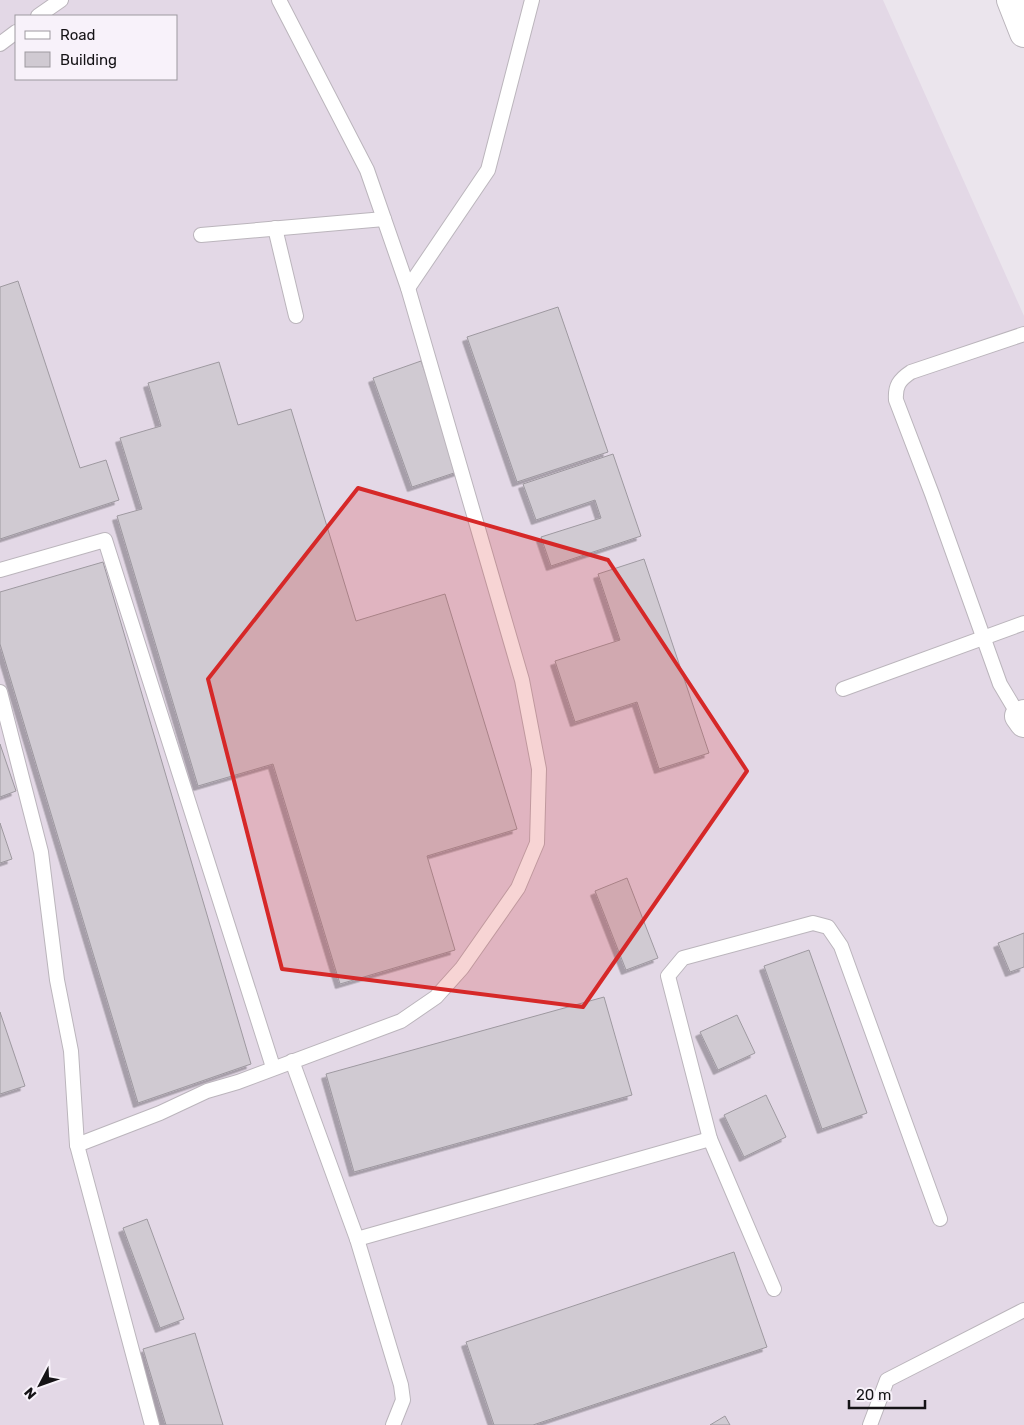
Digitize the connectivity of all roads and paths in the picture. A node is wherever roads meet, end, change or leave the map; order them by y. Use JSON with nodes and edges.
{"nodes":[{"id":1,"x":61,"y":0,"type":"edge"},
{"id":2,"x":279,"y":0,"type":"edge"},
{"id":3,"x":532,"y":0,"type":"edge"},
{"id":4,"x":1010,"y":0,"type":"edge"},
{"id":5,"x":39,"y":15,"type":"edge"},
{"id":6,"x":15,"y":33,"type":"edge"},
{"id":7,"x":1024,"y":33,"type":"edge"},
{"id":8,"x":0,"y":44,"type":"edge"},
{"id":9,"x":384,"y":219,"type":"junction"},
{"id":10,"x":275,"y":228,"type":"junction"},
{"id":11,"x":201,"y":235,"type":"dead end"},
{"id":12,"x":408,"y":288,"type":"junction"},
{"id":13,"x":296,"y":316,"type":"dead end"},
{"id":14,"x":1024,"y":334,"type":"edge"},
{"id":15,"x":0,"y":570,"type":"edge"},
{"id":16,"x":1024,"y":623,"type":"edge"},
{"id":17,"x":984,"y":639,"type":"junction"},
{"id":18,"x":843,"y":689,"type":"dead end"},
{"id":19,"x":0,"y":692,"type":"edge"},
{"id":20,"x":1022,"y":718,"type":"edge"},
{"id":21,"x":292,"y":1061,"type":"junction"},
{"id":22,"x":274,"y":1067,"type":"junction"},
{"id":23,"x":710,"y":1139,"type":"junction"},
{"id":24,"x":77,"y":1145,"type":"junction"},
{"id":25,"x":940,"y":1219,"type":"dead end"},
{"id":26,"x":357,"y":1239,"type":"junction"},
{"id":27,"x":774,"y":1289,"type":"dead end"},
{"id":28,"x":1024,"y":1310,"type":"edge"},
{"id":29,"x":152,"y":1425,"type":"edge"},
{"id":30,"x":393,"y":1425,"type":"edge"},
{"id":31,"x":870,"y":1425,"type":"edge"}],
"edges":[{"from":1,"to":5,"type":"lane"},
{"from":2,"to":9,"type":"lane"},
{"from":3,"to":12,"type":"lane"},
{"from":4,"to":7,"type":"street"},
{"from":6,"to":8,"type":"lane"},
{"from":9,"to":10,"type":"lane"},
{"from":9,"to":12,"type":"lane"},
{"from":10,"to":11,"type":"lane"},
{"from":10,"to":13,"type":"lane"},
{"from":12,"to":21,"type":"lane"},
{"from":14,"to":17,"type":"lane"},
{"from":15,"to":22,"type":"lane"},
{"from":16,"to":17,"type":"lane"},
{"from":17,"to":18,"type":"lane"},
{"from":17,"to":20,"type":"lane"},
{"from":19,"to":24,"type":"lane"},
{"from":21,"to":22,"type":"lane"},
{"from":21,"to":26,"type":"lane"},
{"from":22,"to":24,"type":"lane"},
{"from":23,"to":25,"type":"lane"},
{"from":23,"to":26,"type":"lane"},
{"from":23,"to":27,"type":"lane"},
{"from":24,"to":29,"type":"lane"},
{"from":26,"to":30,"type":"lane"},
{"from":28,"to":31,"type":"lane"}]}
